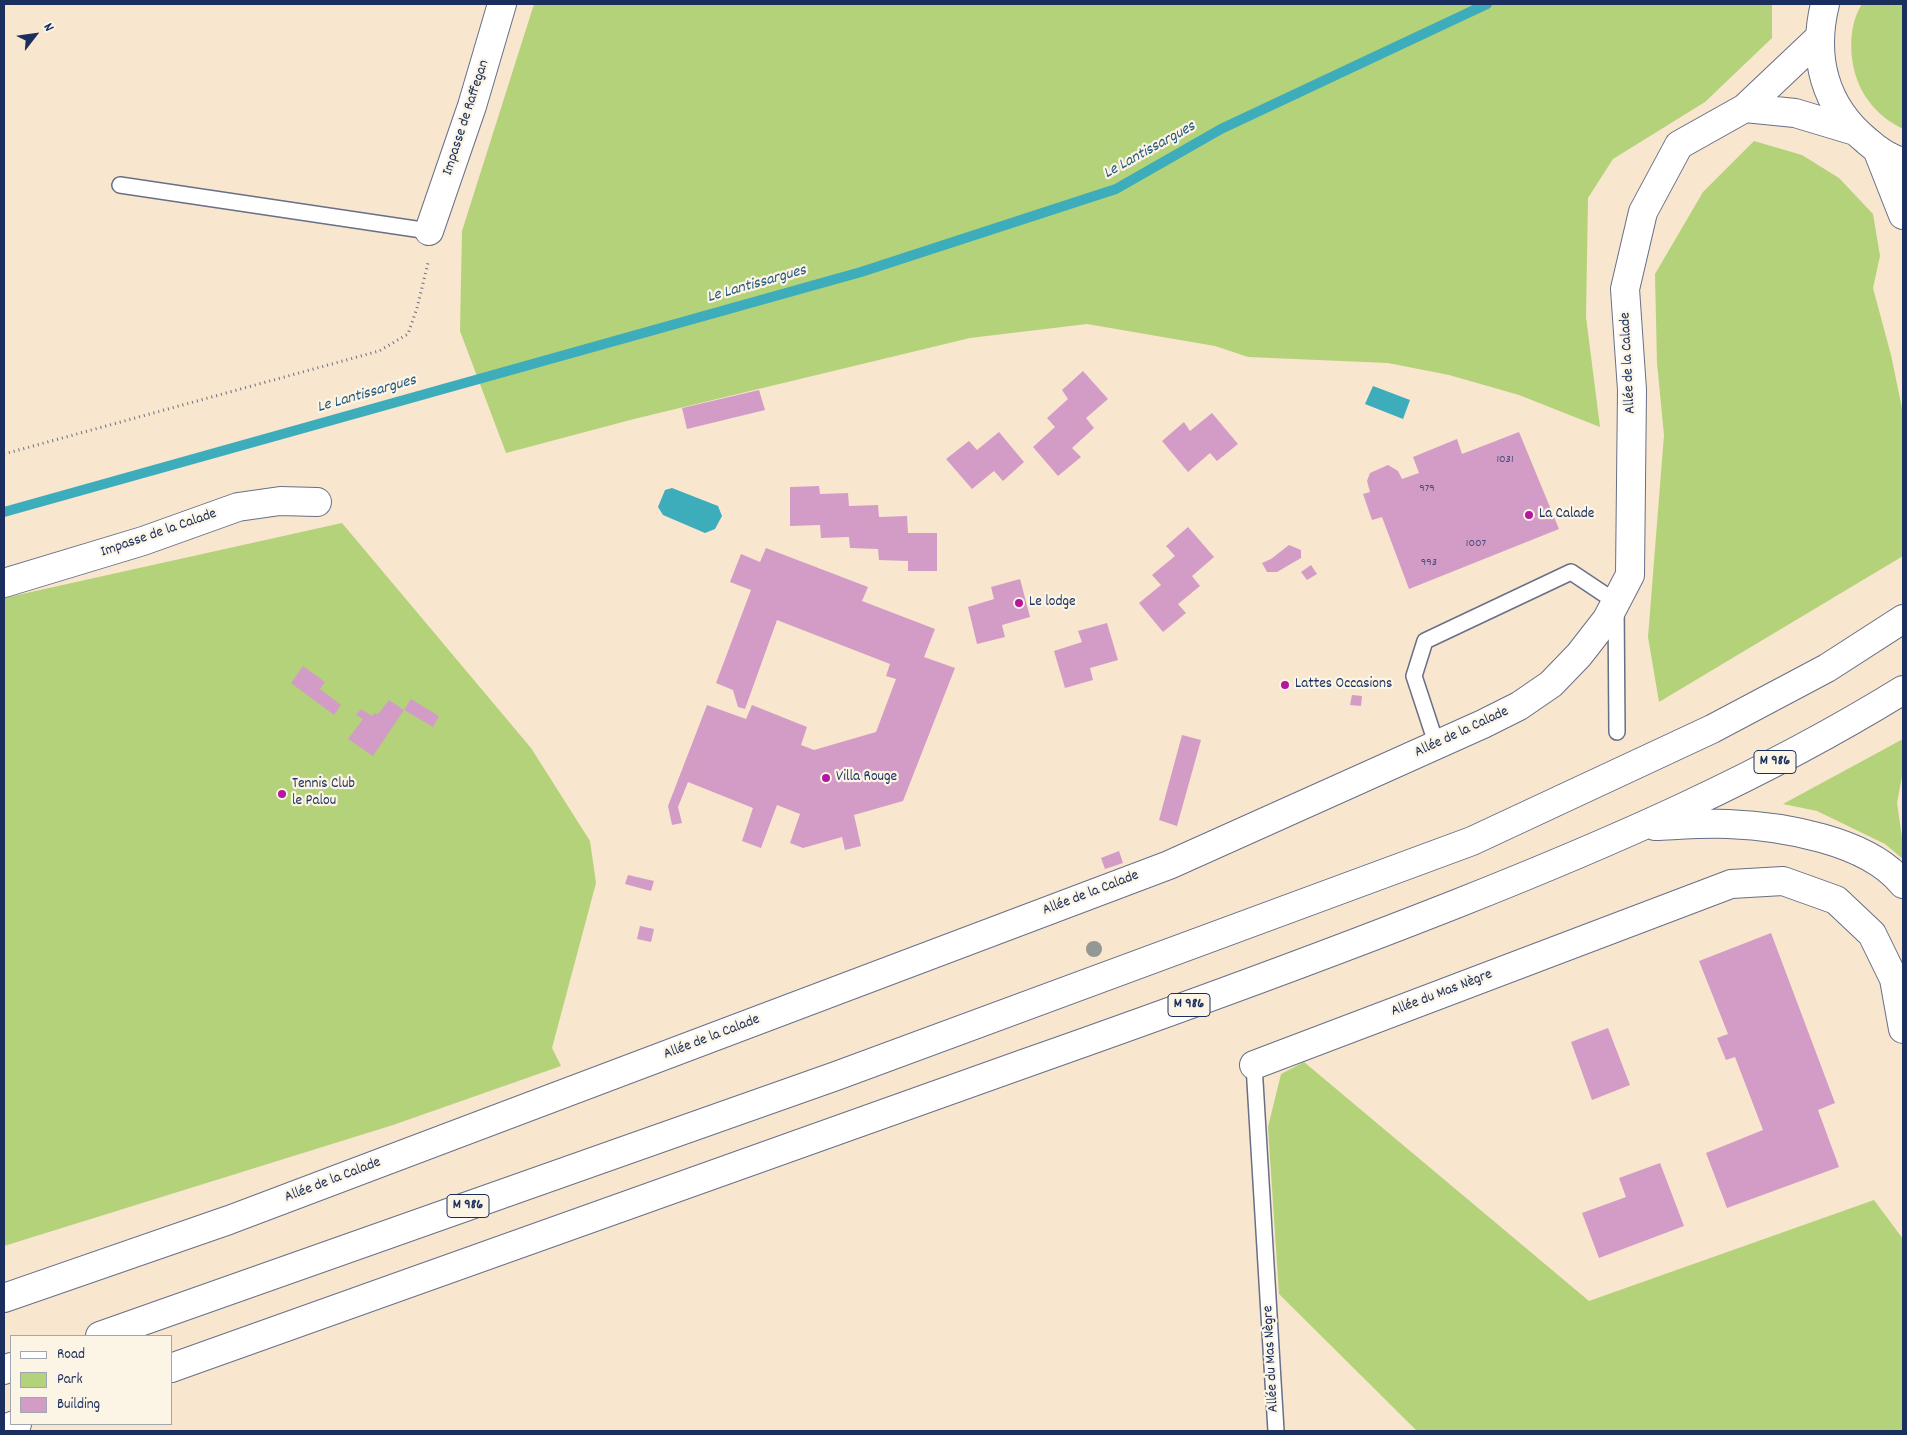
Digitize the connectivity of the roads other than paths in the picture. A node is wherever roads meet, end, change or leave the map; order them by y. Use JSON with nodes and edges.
{"nodes":[{"id":1,"x":502,"y":4,"type":"edge"},
{"id":2,"x":1825,"y":4,"type":"edge"},
{"id":3,"x":1819,"y":38,"type":"junction"},
{"id":4,"x":1745,"y":108,"type":"junction"},
{"id":5,"x":1855,"y":131,"type":"junction"},
{"id":6,"x":1876,"y":149,"type":"junction"},
{"id":7,"x":1903,"y":162,"type":"edge"},
{"id":8,"x":120,"y":185,"type":"dead end"},
{"id":9,"x":1903,"y":215,"type":"edge"},
{"id":10,"x":430,"y":231,"type":"joint"},
{"id":11,"x":317,"y":502,"type":"dead end"},
{"id":12,"x":4,"y":583,"type":"edge"},
{"id":13,"x":1616,"y":602,"type":"junction"},
{"id":14,"x":1903,"y":620,"type":"edge"},
{"id":15,"x":1903,"y":690,"type":"edge"},
{"id":16,"x":1617,"y":732,"type":"dead end"},
{"id":17,"x":1436,"y":746,"type":"junction"},
{"id":18,"x":1644,"y":827,"type":"junction"},
{"id":19,"x":1903,"y":884,"type":"edge"},
{"id":20,"x":1903,"y":1029,"type":"edge"},
{"id":21,"x":1254,"y":1065,"type":"joint"},
{"id":22,"x":4,"y":1298,"type":"edge"},
{"id":23,"x":103,"y":1335,"type":"edge"},
{"id":24,"x":172,"y":1368,"type":"edge"},
{"id":25,"x":1276,"y":1431,"type":"edge"}],
"edges":[{"from":1,"to":10,"type":"street","name":"Impasse de Raffegan"},
{"from":2,"to":3,"type":"street"},
{"from":3,"to":4,"type":"street","name":"Allée de la Calade"},
{"from":3,"to":5,"type":"street"},
{"from":4,"to":5,"type":"street"},
{"from":4,"to":13,"type":"street","name":"Allée de la Calade"},
{"from":5,"to":6,"type":"street"},
{"from":6,"to":7,"type":"street"},
{"from":6,"to":9,"type":"street"},
{"from":8,"to":10,"type":"lane"},
{"from":11,"to":12,"type":"street","name":"Impasse de la Calade"},
{"from":13,"to":16,"type":"lane"},
{"from":13,"to":17,"type":"street","name":"Allée de la Calade"},
{"from":13,"to":17,"type":"lane"},
{"from":14,"to":23,"type":"street","number":"M 986"},
{"from":15,"to":18,"type":"street","number":"M 986"},
{"from":17,"to":22,"type":"street","name":"Allée de la Calade"},
{"from":18,"to":19,"type":"street","number":"M 986"},
{"from":18,"to":24,"type":"street","number":"M 986"},
{"from":20,"to":21,"type":"street","name":"Allée du Mas Nègre"},
{"from":21,"to":25,"type":"lane","name":"Allée du Mas Nègre"}]}
